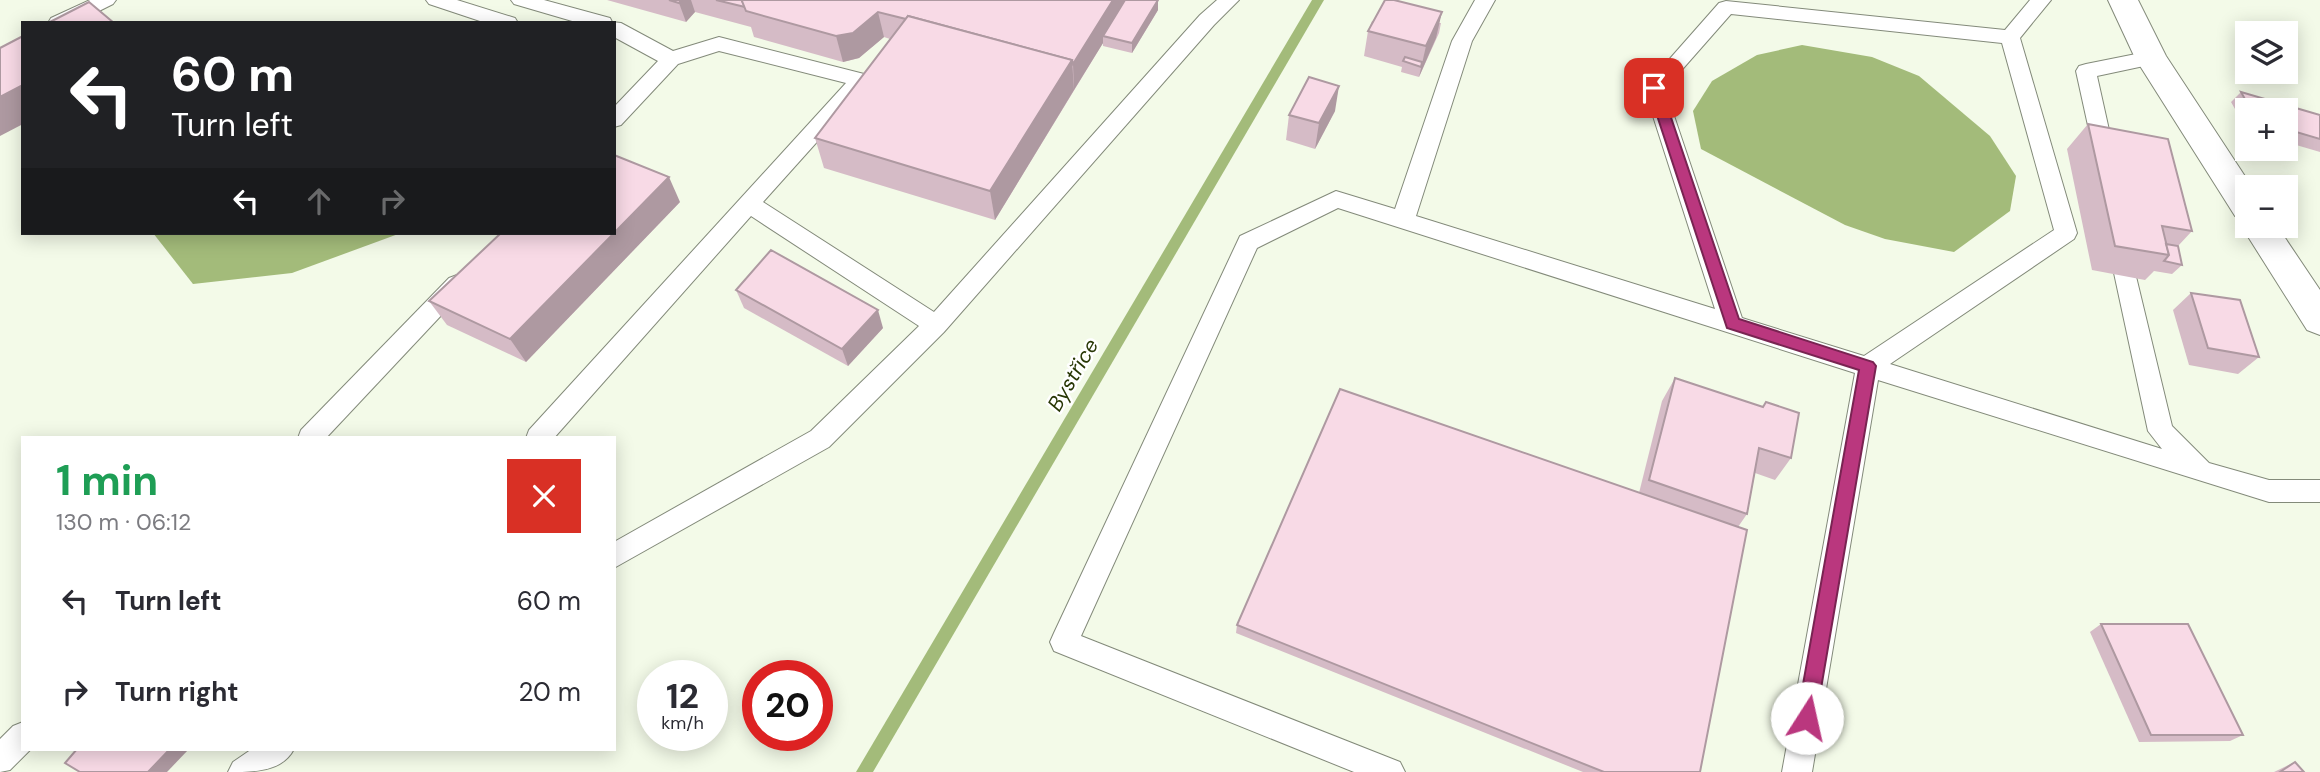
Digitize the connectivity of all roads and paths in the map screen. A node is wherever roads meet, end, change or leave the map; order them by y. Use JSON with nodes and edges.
{"nodes":[{"id":1,"x":106,"y":0,"type":"edge"},
{"id":2,"x":436,"y":0,"type":"edge"},
{"id":3,"x":521,"y":0,"type":"edge"},
{"id":4,"x":1229,"y":0,"type":"edge"},
{"id":5,"x":1485,"y":0,"type":"edge"},
{"id":6,"x":2041,"y":0,"type":"edge"},
{"id":7,"x":2123,"y":0,"type":"edge"},
{"id":8,"x":1210,"y":10,"type":"edge"},
{"id":9,"x":62,"y":21,"type":"edge"},
{"id":10,"x":502,"y":21,"type":"edge"},
{"id":11,"x":596,"y":21,"type":"edge"},
{"id":12,"x":616,"y":29,"type":"edge"},
{"id":13,"x":2010,"y":37,"type":"junction"},
{"id":14,"x":2151,"y":58,"type":"junction"},
{"id":15,"x":671,"y":59,"type":"junction"},
{"id":16,"x":616,"y":118,"type":"edge"},
{"id":17,"x":2109,"y":183,"type":"edge"},
{"id":18,"x":2235,"y":188,"type":"edge"},
{"id":19,"x":749,"y":204,"type":"junction"},
{"id":20,"x":1403,"y":220,"type":"junction"},
{"id":21,"x":2115,"y":223,"type":"edge"},
{"id":22,"x":2267,"y":238,"type":"edge"},
{"id":23,"x":469,"y":272,"type":"edge"},
{"id":24,"x":2320,"y":320,"type":"edge"},
{"id":25,"x":1732,"y":324,"type":"junction"},
{"id":26,"x":936,"y":325,"type":"junction"},
{"id":27,"x":1868,"y":366,"type":"junction"},
{"id":28,"x":312,"y":436,"type":"edge"},
{"id":29,"x":540,"y":436,"type":"edge"},
{"id":30,"x":2201,"y":472,"type":"junction"},
{"id":31,"x":2320,"y":491,"type":"edge"},
{"id":32,"x":616,"y":555,"type":"edge"},
{"id":33,"x":21,"y":738,"type":"edge"},
{"id":34,"x":276,"y":751,"type":"edge"},
{"id":35,"x":0,"y":760,"type":"edge"},
{"id":36,"x":243,"y":772,"type":"edge"},
{"id":37,"x":1390,"y":772,"type":"edge"},
{"id":38,"x":1797,"y":772,"type":"edge"}],
"edges":[{"from":1,"to":9,"type":"lane"},
{"from":2,"to":10,"type":"lane"},
{"from":3,"to":11,"type":"lane"},
{"from":4,"to":8,"type":"lane"},
{"from":5,"to":20,"type":"lane"},
{"from":6,"to":13,"type":"lane"},
{"from":7,"to":14,"type":"street"},
{"from":8,"to":26,"type":"lane"},
{"from":12,"to":15,"type":"lane"},
{"from":13,"to":25,"type":"lane"},
{"from":13,"to":27,"type":"lane"},
{"from":14,"to":17,"type":"lane"},
{"from":14,"to":18,"type":"street"},
{"from":15,"to":16,"type":"lane"},
{"from":15,"to":19,"type":"lane"},
{"from":19,"to":26,"type":"lane"},
{"from":19,"to":29,"type":"lane"},
{"from":20,"to":25,"type":"lane"},
{"from":20,"to":37,"type":"lane"},
{"from":21,"to":30,"type":"lane"},
{"from":22,"to":24,"type":"street"},
{"from":23,"to":28,"type":"lane"},
{"from":25,"to":27,"type":"lane"},
{"from":26,"to":32,"type":"lane"},
{"from":27,"to":30,"type":"lane"},
{"from":27,"to":38,"type":"lane"},
{"from":30,"to":31,"type":"lane"},
{"from":33,"to":35,"type":"lane"},
{"from":34,"to":36,"type":"lane"}]}
